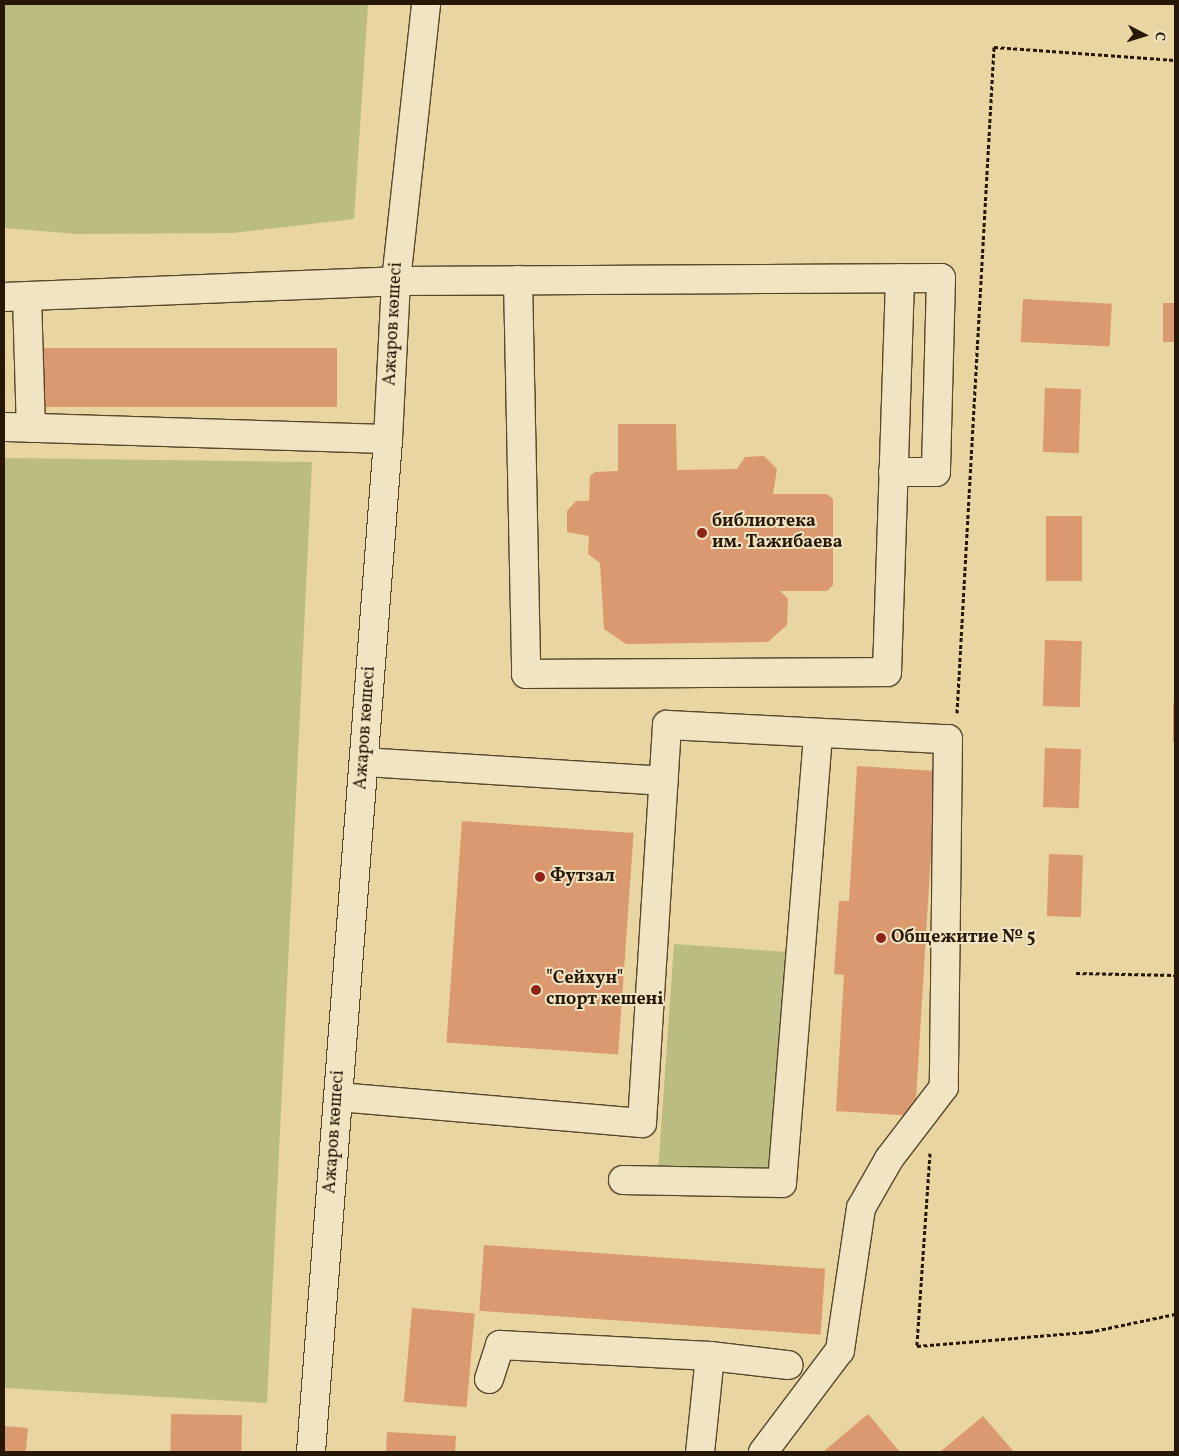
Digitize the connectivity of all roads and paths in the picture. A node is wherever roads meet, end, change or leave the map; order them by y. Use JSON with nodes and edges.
{"nodes":[{"id":1,"x":426,"y":4,"type":"edge"},
{"id":2,"x":1175,"y":60,"type":"edge"},
{"id":3,"x":900,"y":278,"type":"junction"},
{"id":4,"x":518,"y":280,"type":"junction"},
{"id":5,"x":396,"y":281,"type":"junction"},
{"id":6,"x":15,"y":296,"type":"edge"},
{"id":7,"x":4,"y":428,"type":"edge"},
{"id":8,"x":31,"y":428,"type":"junction"},
{"id":9,"x":388,"y":439,"type":"junction"},
{"id":10,"x":894,"y":472,"type":"junction"},
{"id":11,"x":956,"y":719,"type":"dead end"},
{"id":12,"x":818,"y":733,"type":"junction"},
{"id":13,"x":364,"y":762,"type":"junction"},
{"id":14,"x":663,"y":781,"type":"junction"},
{"id":15,"x":1076,"y":972,"type":"dead end"},
{"id":16,"x":1175,"y":975,"type":"edge"},
{"id":17,"x":338,"y":1097,"type":"junction"},
{"id":18,"x":931,"y":1142,"type":"dead end"},
{"id":19,"x":623,"y":1180,"type":"dead end"},
{"id":20,"x":1175,"y":1314,"type":"edge"},
{"id":21,"x":710,"y":1356,"type":"junction"},
{"id":22,"x":788,"y":1364,"type":"dead end"},
{"id":23,"x":489,"y":1379,"type":"dead end"},
{"id":24,"x":311,"y":1452,"type":"edge"},
{"id":25,"x":700,"y":1452,"type":"edge"},
{"id":26,"x":763,"y":1452,"type":"edge"}],
"edges":[{"from":1,"to":5,"type":"street","name":"Ажаров көшесі"},
{"from":2,"to":11,"type":"path"},
{"from":3,"to":4,"type":"street"},
{"from":3,"to":10,"type":"street"},
{"from":3,"to":10,"type":"street"},
{"from":4,"to":5,"type":"street"},
{"from":4,"to":10,"type":"street"},
{"from":5,"to":6,"type":"street"},
{"from":5,"to":9,"type":"street","name":"Ажаров көшесі"},
{"from":6,"to":8,"type":"street"},
{"from":7,"to":8,"type":"street"},
{"from":8,"to":9,"type":"street"},
{"from":9,"to":13,"type":"street","name":"Ажаров көшесі"},
{"from":12,"to":14,"type":"street"},
{"from":12,"to":19,"type":"street"},
{"from":12,"to":26,"type":"street"},
{"from":13,"to":14,"type":"street"},
{"from":13,"to":17,"type":"street","name":"Ажаров көшесі"},
{"from":14,"to":17,"type":"street"},
{"from":15,"to":16,"type":"path"},
{"from":17,"to":24,"type":"street","name":"Ажаров көшесі"},
{"from":18,"to":20,"type":"path"},
{"from":21,"to":22,"type":"street"},
{"from":21,"to":23,"type":"street"},
{"from":21,"to":25,"type":"street"}]}
